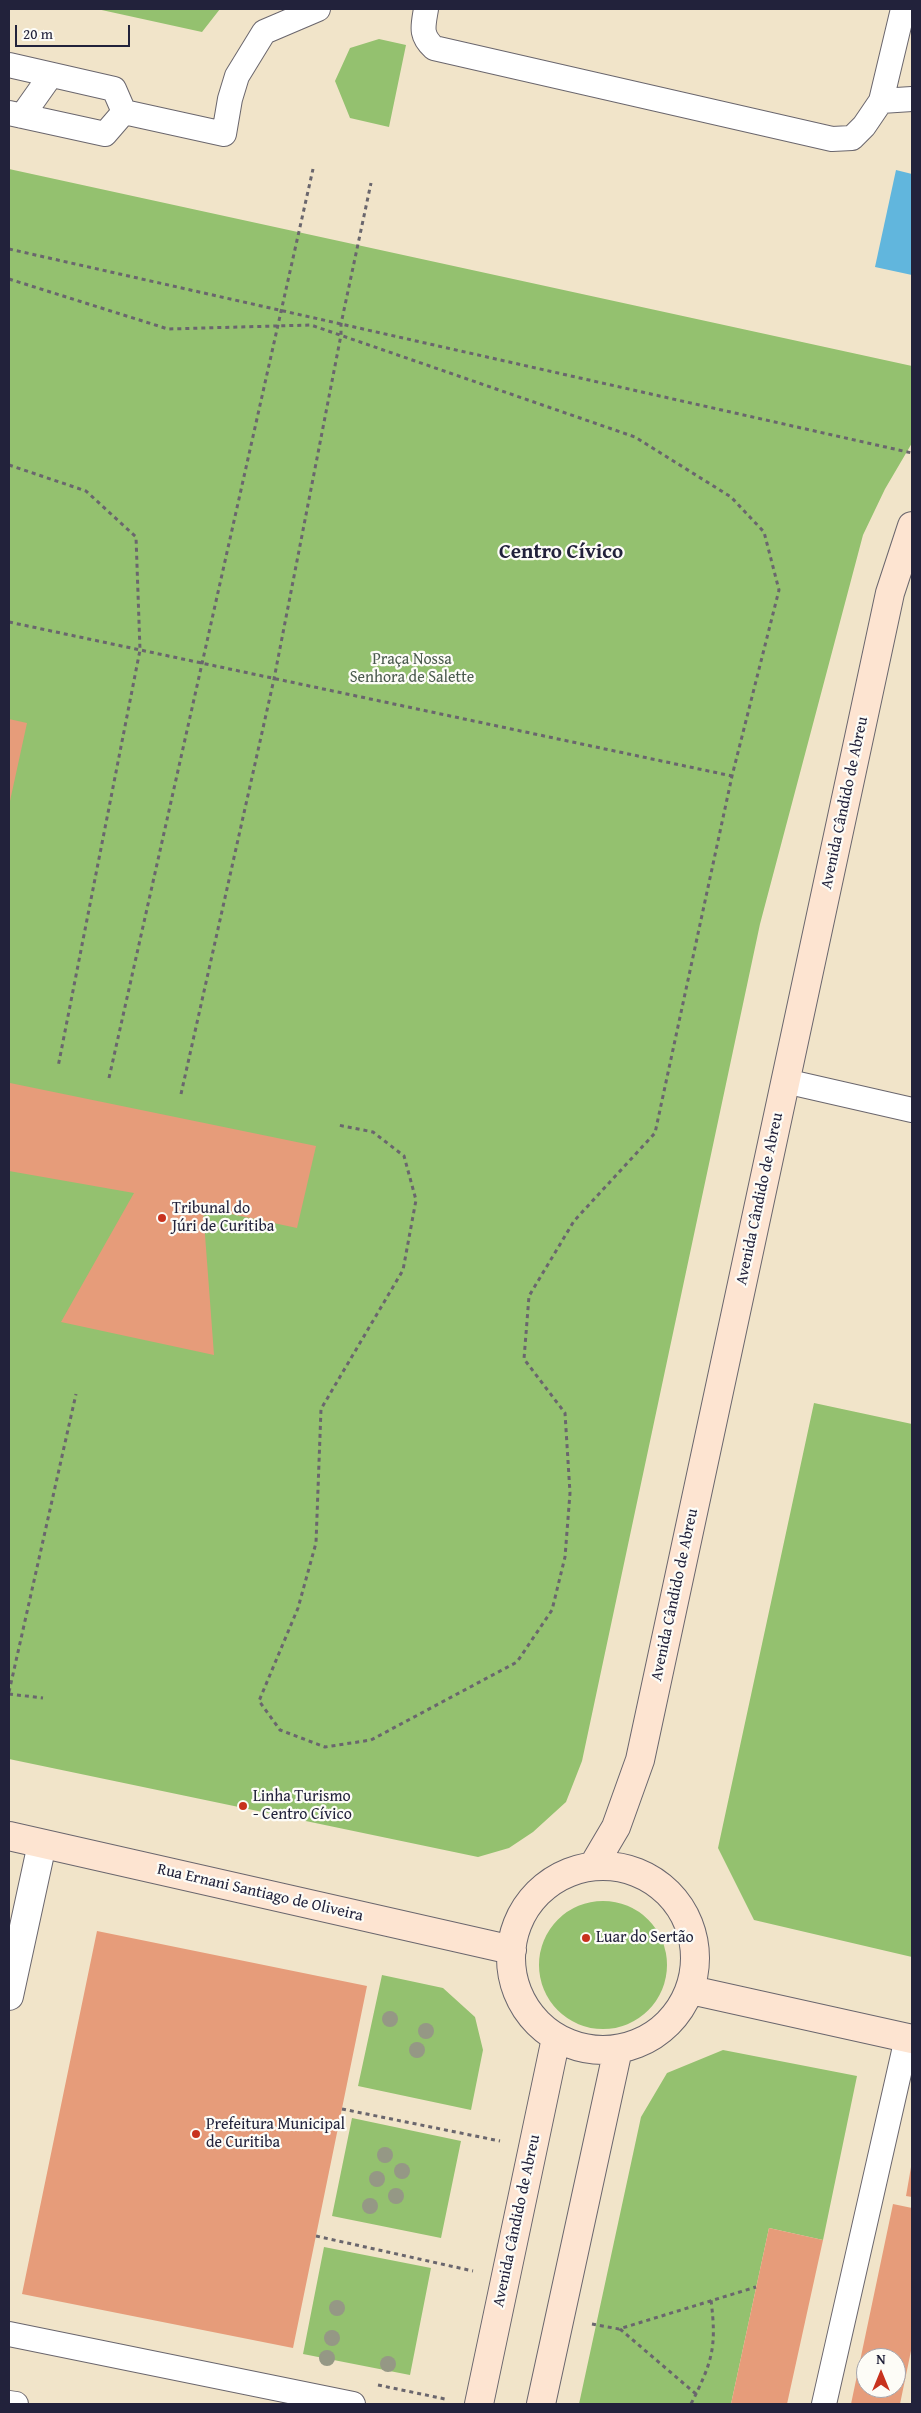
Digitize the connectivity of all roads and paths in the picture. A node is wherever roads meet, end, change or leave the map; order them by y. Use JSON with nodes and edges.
{"nodes":[{"id":1,"x":318,"y":9,"type":"edge"},
{"id":2,"x":426,"y":9,"type":"edge"},
{"id":3,"x":902,"y":9,"type":"edge"},
{"id":4,"x":912,"y":11,"type":"edge"},
{"id":5,"x":9,"y":65,"type":"edge"},
{"id":6,"x":51,"y":75,"type":"junction"},
{"id":7,"x":912,"y":99,"type":"edge"},
{"id":8,"x":881,"y":101,"type":"junction"},
{"id":9,"x":124,"y":112,"type":"junction"},
{"id":10,"x":15,"y":114,"type":"edge"},
{"id":11,"x":313,"y":169,"type":"dead end"},
{"id":12,"x":371,"y":183,"type":"dead end"},
{"id":13,"x":9,"y":249,"type":"edge"},
{"id":14,"x":9,"y":279,"type":"edge"},
{"id":15,"x":281,"y":310,"type":"junction"},
{"id":16,"x":340,"y":324,"type":"junction"},
{"id":17,"x":277,"y":326,"type":"junction"},
{"id":18,"x":340,"y":335,"type":"junction"},
{"id":19,"x":912,"y":453,"type":"edge"},
{"id":20,"x":9,"y":465,"type":"edge"},
{"id":21,"x":912,"y":526,"type":"edge"},
{"id":22,"x":912,"y":567,"type":"edge"},
{"id":23,"x":890,"y":593,"type":"junction"},
{"id":24,"x":9,"y":622,"type":"edge"},
{"id":25,"x":140,"y":650,"type":"junction"},
{"id":26,"x":201,"y":663,"type":"junction"},
{"id":27,"x":274,"y":679,"type":"junction"},
{"id":28,"x":732,"y":776,"type":"junction"},
{"id":29,"x":58,"y":1067,"type":"dead end"},
{"id":30,"x":109,"y":1078,"type":"dead end"},
{"id":31,"x":785,"y":1081,"type":"junction"},
{"id":32,"x":181,"y":1094,"type":"dead end"},
{"id":33,"x":912,"y":1110,"type":"edge"},
{"id":34,"x":338,"y":1125,"type":"dead end"},
{"id":35,"x":76,"y":1394,"type":"dead end"},
{"id":36,"x":9,"y":1693,"type":"edge"},
{"id":37,"x":43,"y":1698,"type":"dead end"},
{"id":38,"x":9,"y":1836,"type":"edge"},
{"id":39,"x":42,"y":1844,"type":"junction"},
{"id":40,"x":593,"y":1866,"type":"junction"},
{"id":41,"x":512,"y":1950,"type":"junction"},
{"id":42,"x":691,"y":1990,"type":"junction"},
{"id":43,"x":9,"y":1996,"type":"edge"},
{"id":44,"x":556,"y":2038,"type":"junction"},
{"id":45,"x":909,"y":2039,"type":"edge"},
{"id":46,"x":618,"y":2049,"type":"junction"},
{"id":47,"x":342,"y":2109,"type":"dead end"},
{"id":48,"x":533,"y":2148,"type":"junction"},
{"id":49,"x":316,"y":2236,"type":"dead end"},
{"id":50,"x":505,"y":2279,"type":"junction"},
{"id":51,"x":756,"y":2287,"type":"dead end"},
{"id":52,"x":711,"y":2300,"type":"junction"},
{"id":53,"x":560,"y":2318,"type":"junction"},
{"id":54,"x":619,"y":2328,"type":"junction"},
{"id":55,"x":9,"y":2334,"type":"edge"},
{"id":56,"x":696,"y":2394,"type":"junction"},
{"id":57,"x":9,"y":2403,"type":"edge"},
{"id":58,"x":16,"y":2404,"type":"edge"},
{"id":59,"x":353,"y":2404,"type":"edge"},
{"id":60,"x":479,"y":2404,"type":"edge"},
{"id":61,"x":541,"y":2404,"type":"edge"},
{"id":62,"x":691,"y":2404,"type":"edge"},
{"id":63,"x":824,"y":2404,"type":"edge"}],
"edges":[{"from":1,"to":9,"type":"lane"},
{"from":2,"to":8,"type":"lane"},
{"from":3,"to":4,"type":"lane"},
{"from":3,"to":8,"type":"lane"},
{"from":5,"to":6,"type":"lane"},
{"from":6,"to":9,"type":"lane"},
{"from":6,"to":10,"type":"lane"},
{"from":7,"to":8,"type":"lane"},
{"from":9,"to":10,"type":"lane"},
{"from":11,"to":15,"type":"path"},
{"from":12,"to":16,"type":"path"},
{"from":13,"to":15,"type":"path"},
{"from":14,"to":17,"type":"path"},
{"from":15,"to":16,"type":"path"},
{"from":15,"to":17,"type":"path"},
{"from":16,"to":18,"type":"path"},
{"from":16,"to":19,"type":"path"},
{"from":17,"to":18,"type":"path"},
{"from":17,"to":26,"type":"path"},
{"from":18,"to":27,"type":"path"},
{"from":18,"to":28,"type":"path"},
{"from":20,"to":25,"type":"path"},
{"from":21,"to":23,"type":"main road","name":"Avenida Cândido de Abreu"},
{"from":22,"to":23,"type":"lane"},
{"from":23,"to":31,"type":"main road","name":"Avenida Cândido de Abreu"},
{"from":24,"to":25,"type":"path"},
{"from":25,"to":26,"type":"path"},
{"from":25,"to":29,"type":"path"},
{"from":26,"to":27,"type":"path"},
{"from":26,"to":30,"type":"path"},
{"from":27,"to":28,"type":"path"},
{"from":27,"to":32,"type":"path"},
{"from":28,"to":34,"type":"path"},
{"from":31,"to":33,"type":"lane"},
{"from":31,"to":40,"type":"main road","name":"Avenida Cândido de Abreu"},
{"from":35,"to":36,"type":"path"},
{"from":36,"to":37,"type":"path"},
{"from":38,"to":39,"type":"main road","name":"Rua Ernani Santiago de Oliveira"},
{"from":39,"to":41,"type":"main road","name":"Rua Ernani Santiago de Oliveira"},
{"from":39,"to":43,"type":"street"},
{"from":40,"to":41,"type":"main road"},
{"from":40,"to":42,"type":"main road"},
{"from":41,"to":44,"type":"main road"},
{"from":42,"to":45,"type":"main road"},
{"from":42,"to":46,"type":"main road"},
{"from":44,"to":46,"type":"main road"},
{"from":44,"to":48,"type":"main road","name":"Avenida Cândido de Abreu"},
{"from":45,"to":63,"type":"lane"},
{"from":46,"to":53,"type":"main road"},
{"from":47,"to":48,"type":"path"},
{"from":48,"to":50,"type":"main road","name":"Avenida Cândido de Abreu"},
{"from":49,"to":50,"type":"path"},
{"from":50,"to":60,"type":"main road","name":"Avenida Cândido de Abreu"},
{"from":51,"to":52,"type":"path"},
{"from":52,"to":54,"type":"path"},
{"from":52,"to":56,"type":"path"},
{"from":53,"to":54,"type":"path"},
{"from":53,"to":61,"type":"main road"},
{"from":54,"to":56,"type":"path"},
{"from":55,"to":59,"type":"lane"},
{"from":56,"to":62,"type":"path"},
{"from":57,"to":58,"type":"lane"}]}
